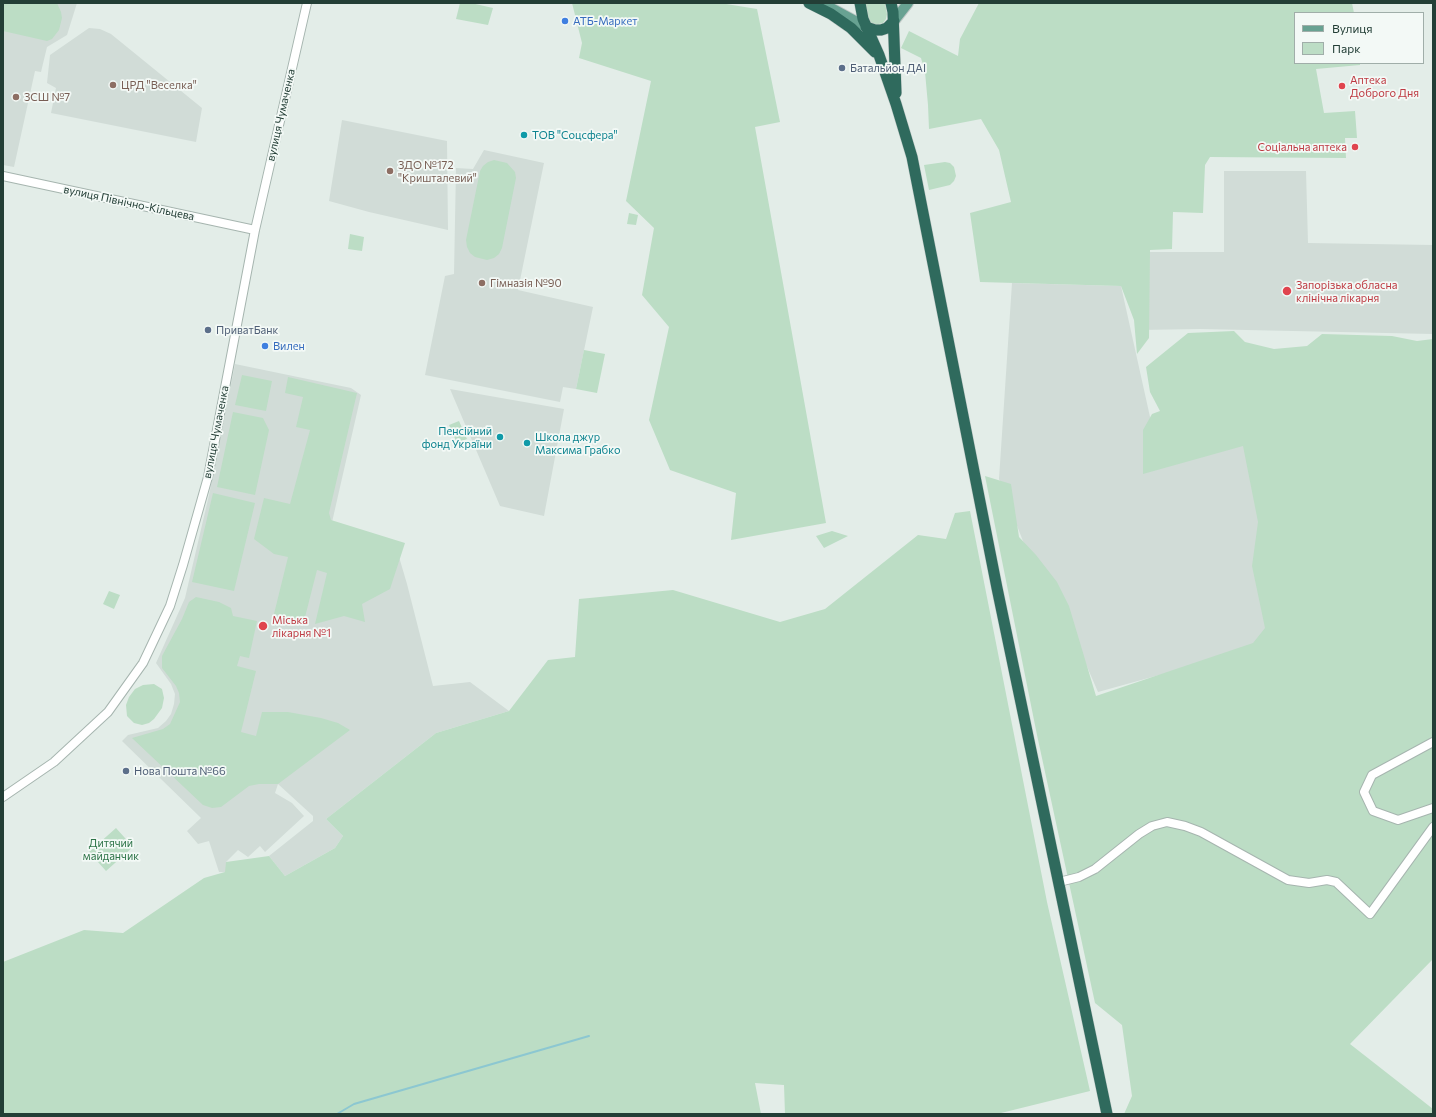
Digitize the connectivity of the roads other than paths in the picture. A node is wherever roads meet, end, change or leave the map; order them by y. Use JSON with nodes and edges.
{"nodes":[{"id":1,"x":307,"y":3,"type":"edge"},
{"id":2,"x":809,"y":3,"type":"edge"},
{"id":3,"x":814,"y":3,"type":"edge"},
{"id":4,"x":860,"y":3,"type":"edge"},
{"id":5,"x":891,"y":3,"type":"edge"},
{"id":6,"x":908,"y":3,"type":"edge"},
{"id":7,"x":894,"y":21,"type":"junction"},
{"id":8,"x":866,"y":26,"type":"junction"},
{"id":9,"x":879,"y":55,"type":"junction"},
{"id":10,"x":896,"y":104,"type":"junction"},
{"id":11,"x":3,"y":176,"type":"edge"},
{"id":12,"x":255,"y":230,"type":"junction"},
{"id":13,"x":1433,"y":742,"type":"edge"},
{"id":14,"x":3,"y":797,"type":"edge"},
{"id":15,"x":1433,"y":808,"type":"edge"},
{"id":16,"x":1433,"y":827,"type":"edge"},
{"id":17,"x":1059,"y":882,"type":"junction"},
{"id":18,"x":1107,"y":1114,"type":"edge"}],
"edges":[{"from":1,"to":12,"type":"street","name":"вулиця Чумаченка"},
{"from":2,"to":9,"type":"highway"},
{"from":3,"to":8,"type":"main road"},
{"from":4,"to":8,"type":"highway"},
{"from":5,"to":7,"type":"highway"},
{"from":6,"to":7,"type":"main road"},
{"from":7,"to":8,"type":"highway"},
{"from":7,"to":10,"type":"highway"},
{"from":8,"to":9,"type":"highway"},
{"from":9,"to":10,"type":"highway"},
{"from":10,"to":17,"type":"highway"},
{"from":11,"to":12,"type":"street","name":"вулиця Північно-Кільцева"},
{"from":12,"to":14,"type":"street","name":"вулиця Чумаченка"},
{"from":13,"to":15,"type":"street"},
{"from":16,"to":17,"type":"street"},
{"from":17,"to":18,"type":"highway"}]}
